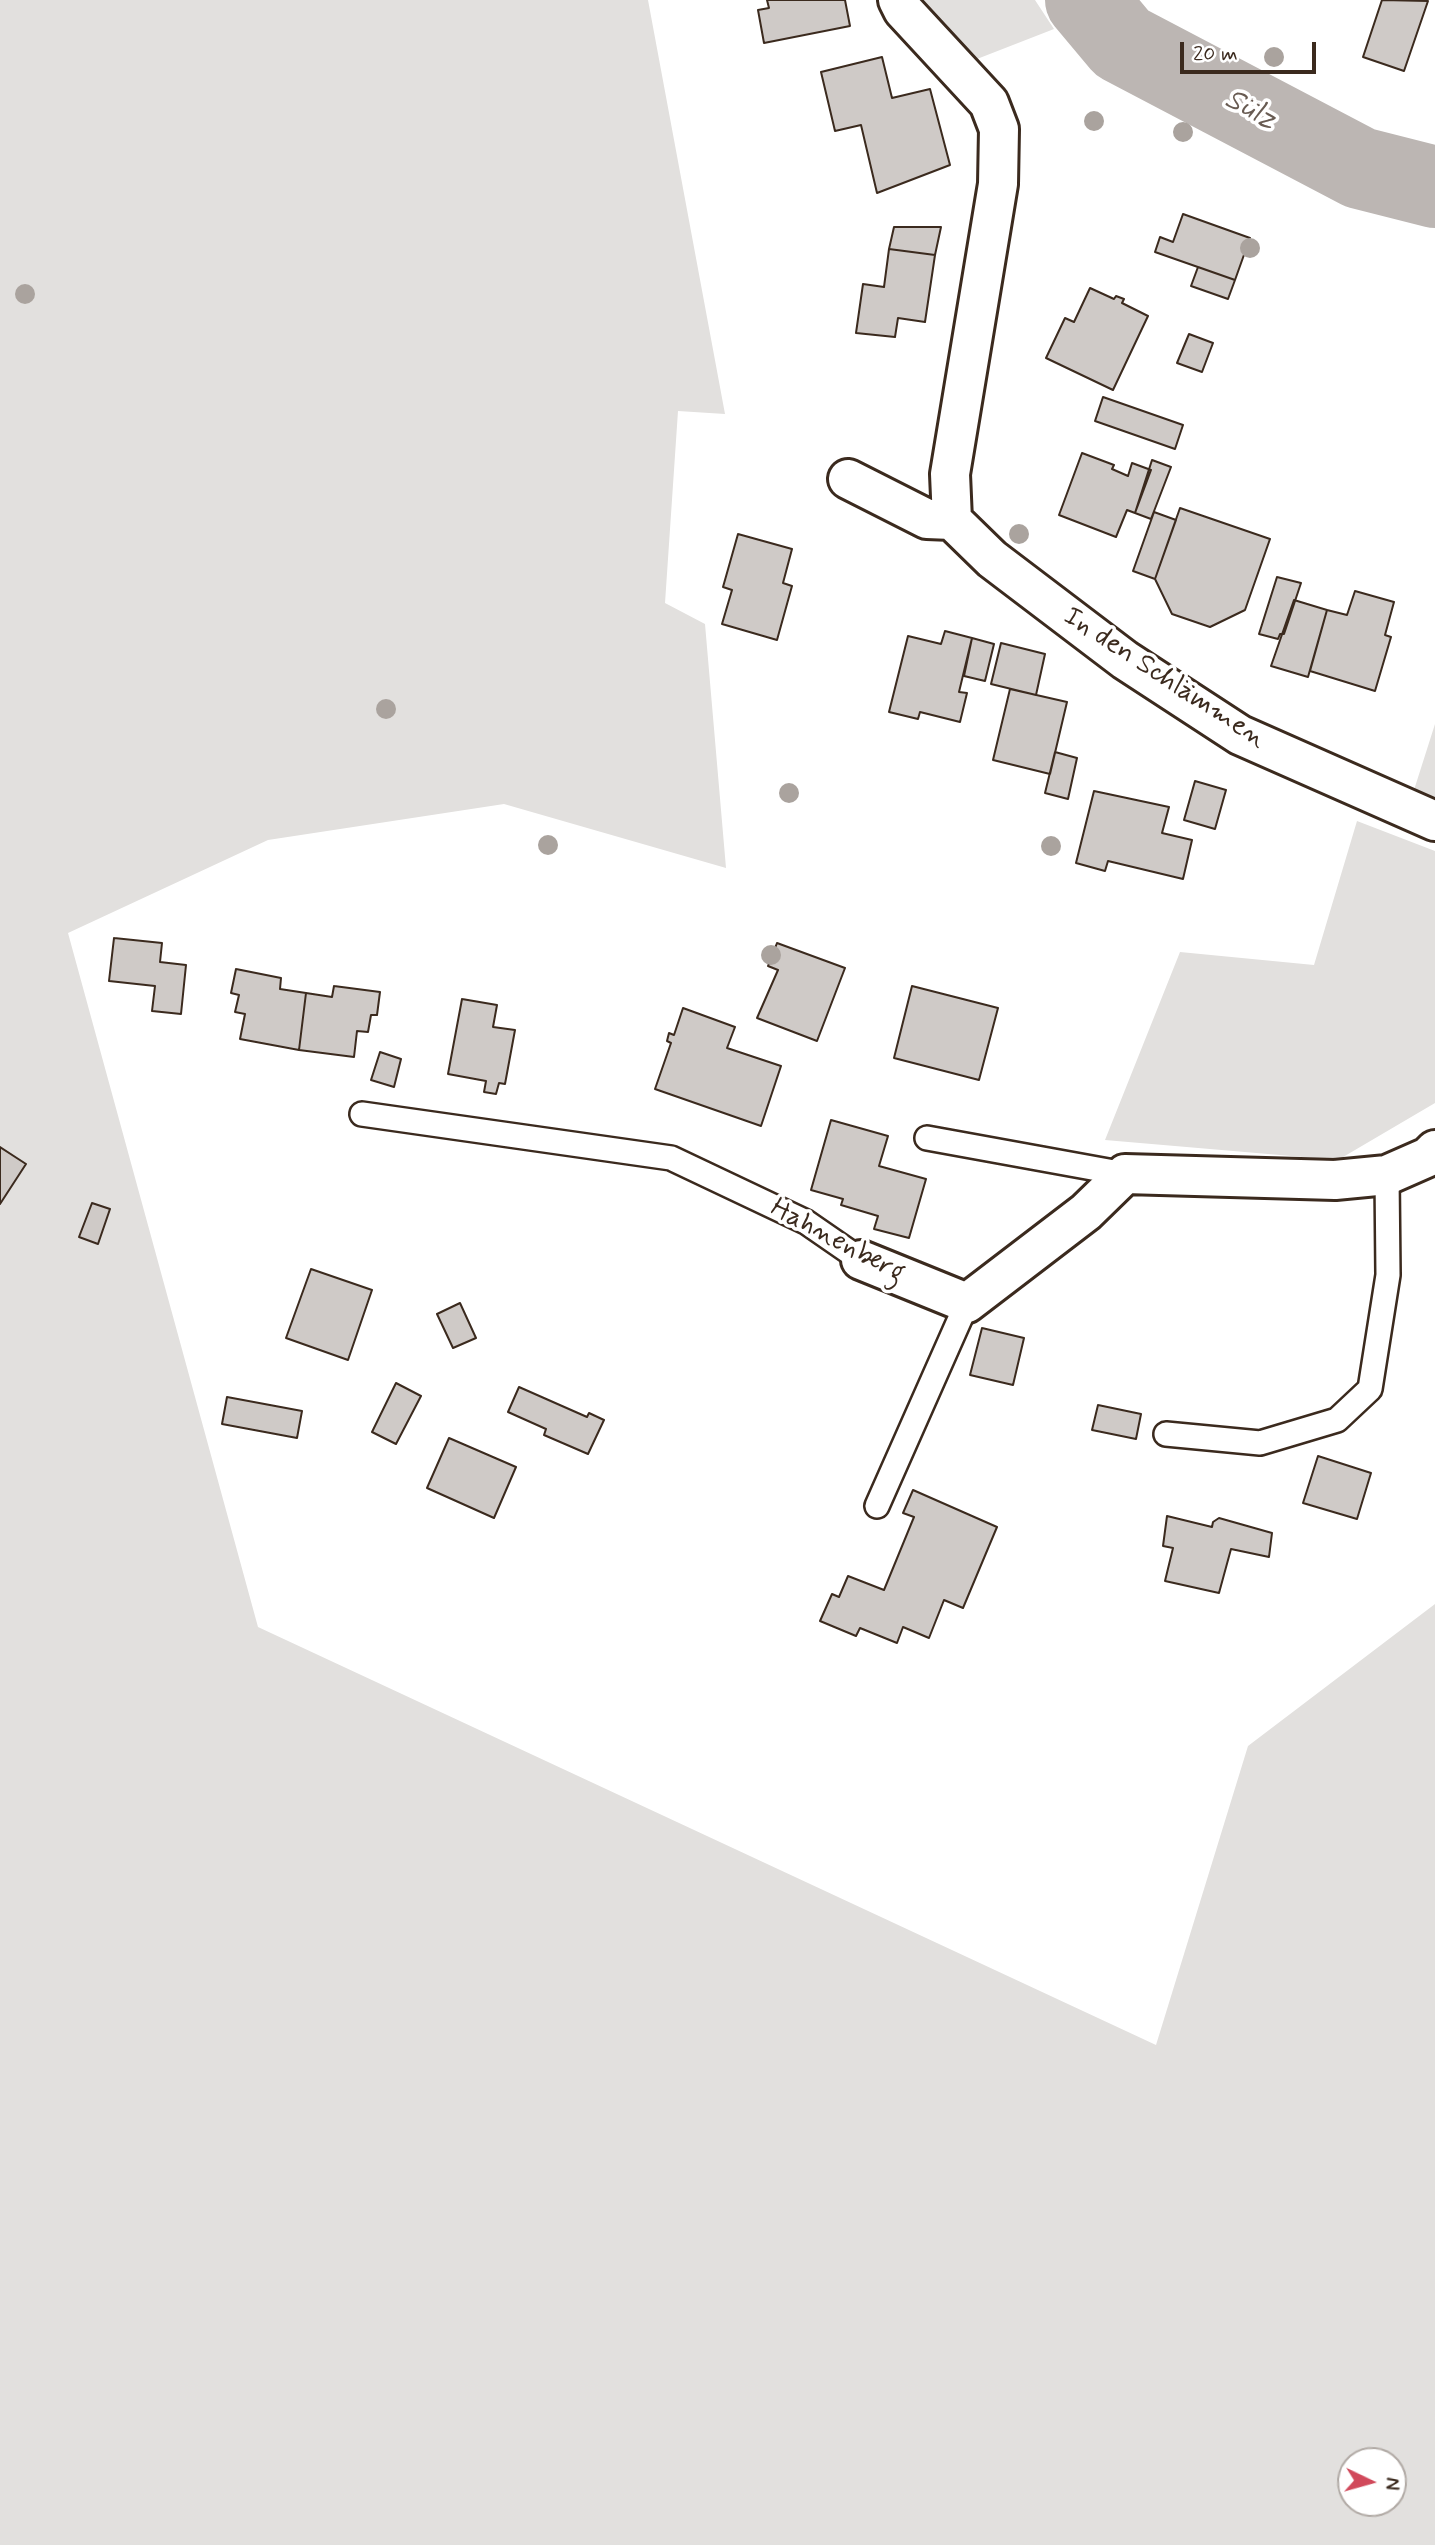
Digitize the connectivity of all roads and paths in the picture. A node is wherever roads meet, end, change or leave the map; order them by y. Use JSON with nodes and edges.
{"nodes":[{"id":1,"x":898,"y":0,"type":"edge"},
{"id":2,"x":848,"y":480,"type":"dead end"},
{"id":3,"x":952,"y":520,"type":"junction"},
{"id":4,"x":1435,"y":821,"type":"edge"},
{"id":5,"x":362,"y":1114,"type":"dead end"},
{"id":6,"x":927,"y":1138,"type":"dead end"},
{"id":7,"x":1435,"y":1150,"type":"edge"},
{"id":8,"x":1125,"y":1174,"type":"junction"},
{"id":9,"x":1387,"y":1175,"type":"junction"},
{"id":10,"x":861,"y":1260,"type":"joint"},
{"id":11,"x":967,"y":1303,"type":"junction"},
{"id":12,"x":1166,"y":1434,"type":"dead end"},
{"id":13,"x":877,"y":1506,"type":"dead end"}],
"edges":[{"from":1,"to":3,"type":"street"},
{"from":2,"to":3,"type":"street"},
{"from":3,"to":4,"type":"street","name":"In den Schlämmen"},
{"from":5,"to":10,"type":"lane","name":"Hahnenberg"},
{"from":6,"to":8,"type":"lane"},
{"from":7,"to":9,"type":"street"},
{"from":8,"to":9,"type":"street"},
{"from":8,"to":11,"type":"street"},
{"from":9,"to":12,"type":"lane"},
{"from":10,"to":11,"type":"street","name":"Hahnenberg"},
{"from":11,"to":13,"type":"lane"}]}
